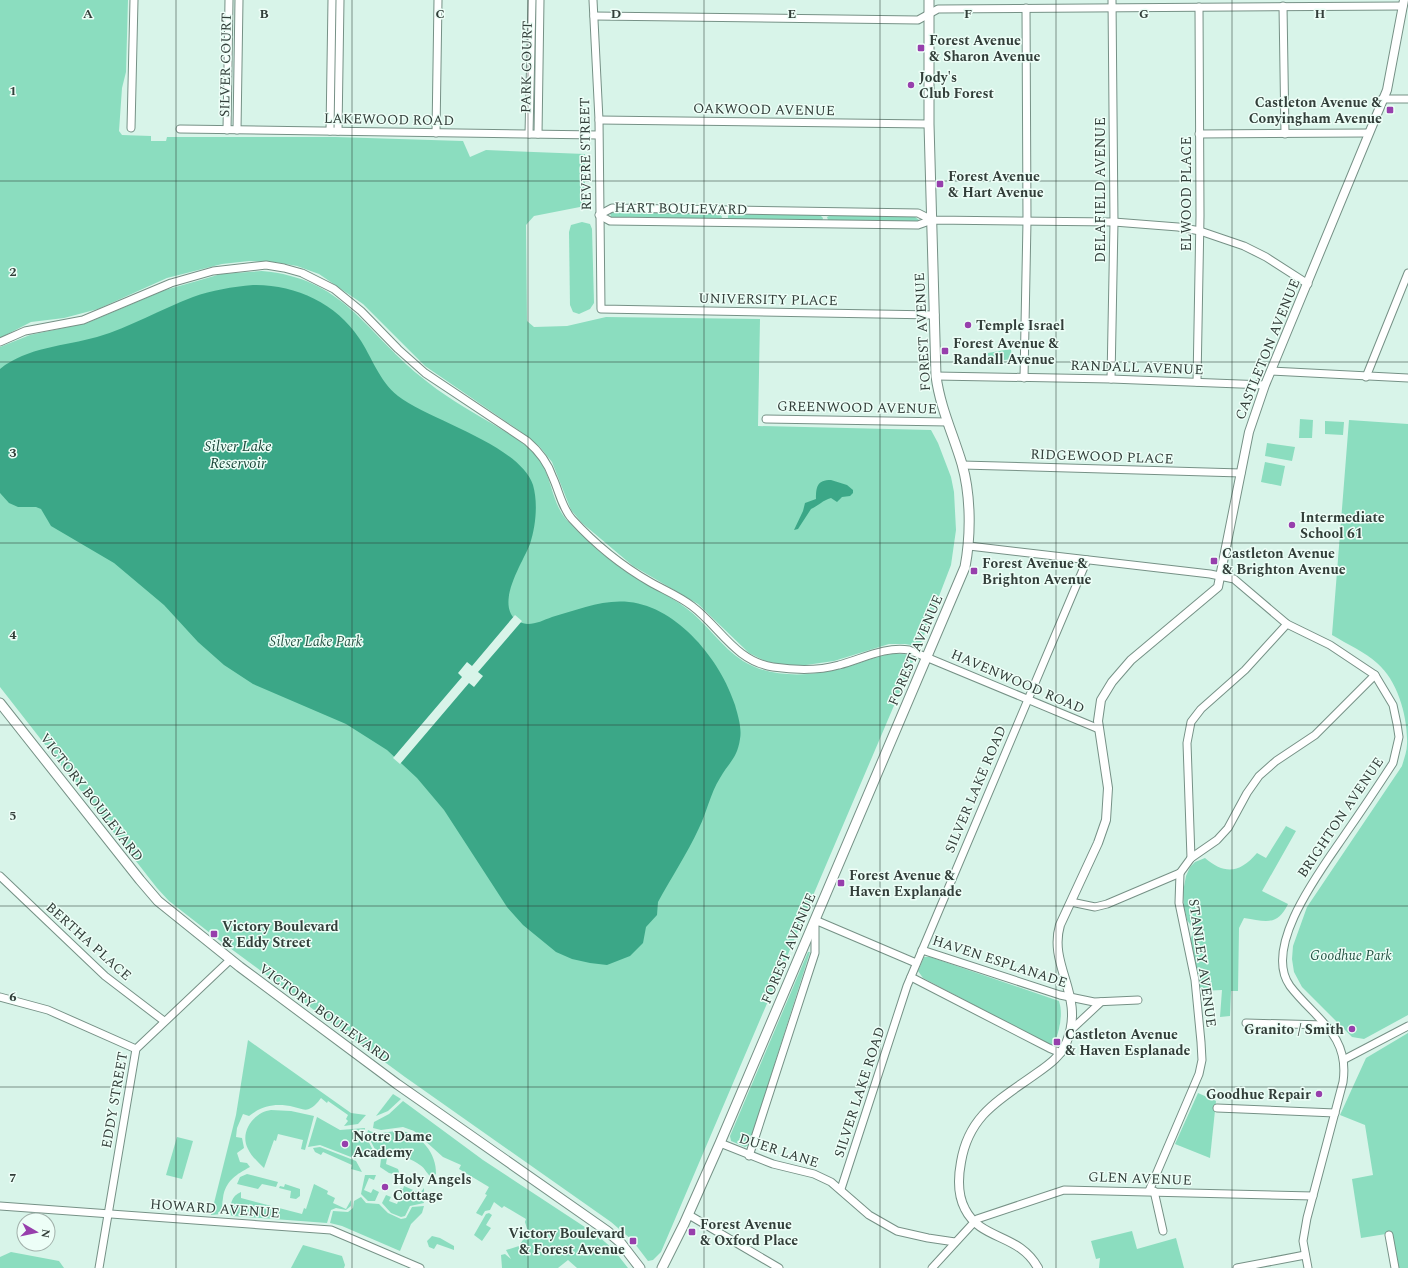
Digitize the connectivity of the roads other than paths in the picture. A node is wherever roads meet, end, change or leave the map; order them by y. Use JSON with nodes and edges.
{"nodes":[{"id":1,"x":134,"y":0,"type":"edge"},
{"id":2,"x":229,"y":0,"type":"edge"},
{"id":3,"x":239,"y":0,"type":"edge"},
{"id":4,"x":332,"y":0,"type":"edge"},
{"id":5,"x":340,"y":0,"type":"edge"},
{"id":6,"x":438,"y":0,"type":"edge"},
{"id":7,"x":532,"y":0,"type":"edge"},
{"id":8,"x":540,"y":0,"type":"edge"},
{"id":9,"x":593,"y":0,"type":"edge"},
{"id":10,"x":929,"y":0,"type":"edge"},
{"id":11,"x":1403,"y":3,"type":"edge"},
{"id":12,"x":1112,"y":4,"type":"edge"},
{"id":13,"x":1283,"y":6,"type":"junction"},
{"id":14,"x":1199,"y":7,"type":"junction"},
{"id":15,"x":1026,"y":8,"type":"junction"},
{"id":16,"x":929,"y":14,"type":"junction"},
{"id":17,"x":594,"y":16,"type":"junction"},
{"id":18,"x":1382,"y":99,"type":"junction"},
{"id":19,"x":1408,"y":99,"type":"edge"},
{"id":20,"x":599,"y":120,"type":"junction"},
{"id":21,"x":929,"y":124,"type":"junction"},
{"id":22,"x":131,"y":128,"type":"dead end"},
{"id":23,"x":180,"y":129,"type":"dead end"},
{"id":24,"x":227,"y":130,"type":"junction"},
{"id":25,"x":237,"y":130,"type":"junction"},
{"id":26,"x":330,"y":131,"type":"junction"},
{"id":27,"x":338,"y":132,"type":"junction"},
{"id":28,"x":436,"y":133,"type":"junction"},
{"id":29,"x":1368,"y":133,"type":"junction"},
{"id":30,"x":530,"y":134,"type":"junction"},
{"id":31,"x":538,"y":134,"type":"junction"},
{"id":32,"x":1199,"y":134,"type":"junction"},
{"id":33,"x":1285,"y":134,"type":"junction"},
{"id":34,"x":598,"y":135,"type":"junction"},
{"id":35,"x":599,"y":215,"type":"junction"},
{"id":36,"x":932,"y":220,"type":"junction"},
{"id":37,"x":1027,"y":221,"type":"junction"},
{"id":38,"x":1114,"y":222,"type":"junction"},
{"id":39,"x":1200,"y":231,"type":"junction"},
{"id":40,"x":1408,"y":273,"type":"edge"},
{"id":41,"x":1308,"y":284,"type":"junction"},
{"id":42,"x":601,"y":309,"type":"joint"},
{"id":43,"x":934,"y":315,"type":"junction"},
{"id":44,"x":0,"y":342,"type":"edge"},
{"id":45,"x":1271,"y":372,"type":"junction"},
{"id":46,"x":936,"y":376,"type":"junction"},
{"id":47,"x":1366,"y":376,"type":"junction"},
{"id":48,"x":1024,"y":378,"type":"junction"},
{"id":49,"x":1408,"y":378,"type":"edge"},
{"id":50,"x":1111,"y":379,"type":"junction"},
{"id":51,"x":1197,"y":382,"type":"junction"},
{"id":52,"x":1265,"y":385,"type":"junction"},
{"id":53,"x":766,"y":419,"type":"dead end"},
{"id":54,"x":948,"y":422,"type":"junction"},
{"id":55,"x":962,"y":465,"type":"junction"},
{"id":56,"x":1241,"y":473,"type":"junction"},
{"id":57,"x":969,"y":546,"type":"junction"},
{"id":58,"x":1087,"y":560,"type":"junction"},
{"id":59,"x":1220,"y":576,"type":"junction"},
{"id":60,"x":1287,"y":624,"type":"junction"},
{"id":61,"x":927,"y":656,"type":"junction"},
{"id":62,"x":1376,"y":675,"type":"junction"},
{"id":63,"x":1028,"y":699,"type":"junction"},
{"id":64,"x":0,"y":703,"type":"edge"},
{"id":65,"x":1099,"y":729,"type":"junction"},
{"id":66,"x":1191,"y":858,"type":"junction"},
{"id":67,"x":1180,"y":873,"type":"junction"},
{"id":68,"x":0,"y":876,"type":"edge"},
{"id":69,"x":1071,"y":902,"type":"junction"},
{"id":70,"x":815,"y":920,"type":"junction"},
{"id":71,"x":922,"y":950,"type":"junction"},
{"id":72,"x":230,"y":960,"type":"junction"},
{"id":73,"x":916,"y":963,"type":"junction"},
{"id":74,"x":910,"y":977,"type":"junction"},
{"id":75,"x":0,"y":997,"type":"edge"},
{"id":76,"x":1071,"y":997,"type":"junction"},
{"id":77,"x":1138,"y":1000,"type":"dead end"},
{"id":78,"x":1101,"y":1002,"type":"junction"},
{"id":79,"x":164,"y":1021,"type":"junction"},
{"id":80,"x":1246,"y":1023,"type":"dead end"},
{"id":81,"x":1326,"y":1025,"type":"junction"},
{"id":82,"x":1408,"y":1026,"type":"edge"},
{"id":83,"x":1070,"y":1030,"type":"junction"},
{"id":84,"x":136,"y":1049,"type":"junction"},
{"id":85,"x":1061,"y":1053,"type":"junction"},
{"id":86,"x":1345,"y":1059,"type":"junction"},
{"id":87,"x":1217,"y":1108,"type":"dead end"},
{"id":88,"x":1334,"y":1113,"type":"junction"},
{"id":89,"x":720,"y":1143,"type":"junction"},
{"id":90,"x":749,"y":1156,"type":"junction"},
{"id":91,"x":841,"y":1189,"type":"junction"},
{"id":92,"x":1152,"y":1191,"type":"junction"},
{"id":93,"x":1313,"y":1196,"type":"junction"},
{"id":94,"x":0,"y":1206,"type":"edge"},
{"id":95,"x":109,"y":1213,"type":"junction"},
{"id":96,"x":689,"y":1215,"type":"junction"},
{"id":97,"x":973,"y":1222,"type":"junction"},
{"id":98,"x":1163,"y":1232,"type":"dead end"},
{"id":99,"x":1389,"y":1235,"type":"dead end"},
{"id":100,"x":955,"y":1242,"type":"junction"},
{"id":101,"x":1304,"y":1255,"type":"junction"},
{"id":102,"x":99,"y":1268,"type":"edge"},
{"id":103,"x":420,"y":1268,"type":"edge"},
{"id":104,"x":640,"y":1268,"type":"edge"},
{"id":105,"x":662,"y":1268,"type":"edge"},
{"id":106,"x":779,"y":1268,"type":"edge"},
{"id":107,"x":932,"y":1268,"type":"edge"},
{"id":108,"x":1038,"y":1268,"type":"edge"},
{"id":109,"x":1237,"y":1268,"type":"edge"},
{"id":110,"x":1308,"y":1268,"type":"edge"},
{"id":111,"x":1395,"y":1268,"type":"edge"}],
"edges":[{"from":1,"to":22,"type":"street"},
{"from":2,"to":24,"type":"street","name":"SILVER COURT"},
{"from":3,"to":25,"type":"street","name":"SILVER COURT"},
{"from":4,"to":26,"type":"street"},
{"from":5,"to":27,"type":"street"},
{"from":6,"to":28,"type":"street"},
{"from":7,"to":30,"type":"street","name":"PARK COURT"},
{"from":8,"to":31,"type":"street","name":"PARK COURT"},
{"from":9,"to":17,"type":"street","name":"REVERE STREET"},
{"from":10,"to":16,"type":"main road","name":"FOREST AVENUE"},
{"from":11,"to":13,"type":"street"},
{"from":11,"to":18,"type":"street","name":"CASTLETON AVENUE"},
{"from":12,"to":14,"type":"street"},
{"from":12,"to":15,"type":"street"},
{"from":12,"to":38,"type":"street","name":"DELAFIELD AVENUE"},
{"from":13,"to":14,"type":"street"},
{"from":13,"to":33,"type":"street"},
{"from":14,"to":32,"type":"street","name":"ELWOOD PLACE"},
{"from":15,"to":16,"type":"street"},
{"from":15,"to":37,"type":"street"},
{"from":16,"to":17,"type":"street"},
{"from":16,"to":21,"type":"main road","name":"FOREST AVENUE"},
{"from":17,"to":20,"type":"street","name":"REVERE STREET"},
{"from":18,"to":19,"type":"street"},
{"from":18,"to":29,"type":"street","name":"CASTLETON AVENUE"},
{"from":20,"to":21,"type":"street","name":"OAKWOOD AVENUE"},
{"from":20,"to":34,"type":"street","name":"REVERE STREET"},
{"from":21,"to":36,"type":"main road","name":"FOREST AVENUE"},
{"from":23,"to":24,"type":"street","name":"LAKEWOOD ROAD"},
{"from":24,"to":25,"type":"street","name":"LAKEWOOD ROAD"},
{"from":25,"to":26,"type":"street","name":"LAKEWOOD ROAD"},
{"from":26,"to":27,"type":"street","name":"LAKEWOOD ROAD"},
{"from":27,"to":28,"type":"street","name":"LAKEWOOD ROAD"},
{"from":28,"to":30,"type":"street","name":"LAKEWOOD ROAD"},
{"from":29,"to":33,"type":"street"},
{"from":29,"to":41,"type":"street","name":"CASTLETON AVENUE"},
{"from":30,"to":31,"type":"street","name":"LAKEWOOD ROAD"},
{"from":31,"to":34,"type":"street","name":"LAKEWOOD ROAD"},
{"from":32,"to":33,"type":"street"},
{"from":32,"to":39,"type":"street","name":"ELWOOD PLACE"},
{"from":34,"to":35,"type":"street","name":"REVERE STREET"},
{"from":35,"to":36,"type":"street","name":"HART BOULEVARD"},
{"from":35,"to":36,"type":"street","name":"HART BOULEVARD"},
{"from":35,"to":42,"type":"street","name":"REVERE STREET"},
{"from":36,"to":37,"type":"street","name":"HART BOULEVARD"},
{"from":36,"to":43,"type":"main road","name":"FOREST AVENUE"},
{"from":37,"to":38,"type":"street","name":"HART BOULEVARD"},
{"from":37,"to":48,"type":"street"},
{"from":38,"to":39,"type":"street","name":"HART BOULEVARD"},
{"from":38,"to":50,"type":"street","name":"DELAFIELD AVENUE"},
{"from":39,"to":41,"type":"street","name":"HART BOULEVARD"},
{"from":39,"to":51,"type":"street","name":"ELWOOD PLACE"},
{"from":40,"to":47,"type":"street"},
{"from":41,"to":45,"type":"street","name":"CASTLETON AVENUE"},
{"from":42,"to":43,"type":"street","name":"UNIVERSITY PLACE"},
{"from":43,"to":46,"type":"main road","name":"FOREST AVENUE"},
{"from":44,"to":61,"type":"street","name":"HAVENWOOD ROAD"},
{"from":45,"to":47,"type":"street"},
{"from":45,"to":52,"type":"street","name":"CASTLETON AVENUE"},
{"from":46,"to":48,"type":"street","name":"RANDALL AVENUE"},
{"from":46,"to":54,"type":"main road","name":"FOREST AVENUE"},
{"from":47,"to":49,"type":"street"},
{"from":48,"to":50,"type":"street","name":"RANDALL AVENUE"},
{"from":50,"to":51,"type":"street","name":"RANDALL AVENUE"},
{"from":51,"to":52,"type":"street","name":"RANDALL AVENUE"},
{"from":52,"to":56,"type":"street","name":"CASTLETON AVENUE"},
{"from":53,"to":54,"type":"street","name":"GREENWOOD AVENUE"},
{"from":54,"to":55,"type":"main road","name":"FOREST AVENUE"},
{"from":55,"to":56,"type":"street","name":"RIDGEWOOD PLACE"},
{"from":55,"to":57,"type":"main road","name":"FOREST AVENUE"},
{"from":56,"to":59,"type":"street","name":"CASTLETON AVENUE"},
{"from":57,"to":58,"type":"street","name":"BRIGHTON AVENUE"},
{"from":57,"to":61,"type":"main road","name":"FOREST AVENUE"},
{"from":58,"to":59,"type":"street","name":"BRIGHTON AVENUE"},
{"from":58,"to":63,"type":"street","name":"SILVER LAKE ROAD"},
{"from":59,"to":60,"type":"street","name":"BRIGHTON AVENUE"},
{"from":59,"to":65,"type":"street","name":"CASTLETON AVENUE"},
{"from":60,"to":62,"type":"street","name":"BRIGHTON AVENUE"},
{"from":60,"to":66,"type":"street"},
{"from":61,"to":63,"type":"street","name":"HAVENWOOD ROAD"},
{"from":61,"to":70,"type":"main road","name":"FOREST AVENUE"},
{"from":62,"to":66,"type":"street"},
{"from":62,"to":81,"type":"street","name":"BRIGHTON AVENUE"},
{"from":63,"to":65,"type":"street","name":"HAVENWOOD ROAD"},
{"from":63,"to":71,"type":"street","name":"SILVER LAKE ROAD"},
{"from":64,"to":72,"type":"main road","name":"VICTORY BOULEVARD"},
{"from":65,"to":69,"type":"street","name":"CASTLETON AVENUE"},
{"from":66,"to":67,"type":"street"},
{"from":67,"to":69,"type":"street"},
{"from":67,"to":92,"type":"street","name":"STANLEY AVENUE"},
{"from":68,"to":79,"type":"street","name":"BERTHA PLACE"},
{"from":69,"to":76,"type":"street","name":"CASTLETON AVENUE"},
{"from":70,"to":73,"type":"street"},
{"from":70,"to":89,"type":"main road","name":"FOREST AVENUE"},
{"from":70,"to":90,"type":"street"},
{"from":71,"to":73,"type":"street","name":"SILVER LAKE ROAD"},
{"from":71,"to":76,"type":"street","name":"HAVEN ESPLANADE"},
{"from":72,"to":79,"type":"street","name":"EDDY STREET"},
{"from":72,"to":104,"type":"main road","name":"VICTORY BOULEVARD"},
{"from":73,"to":74,"type":"street","name":"SILVER LAKE ROAD"},
{"from":74,"to":85,"type":"street"},
{"from":74,"to":91,"type":"street","name":"SILVER LAKE ROAD"},
{"from":75,"to":84,"type":"street"},
{"from":76,"to":78,"type":"street","name":"HAVEN ESPLANADE"},
{"from":76,"to":83,"type":"street","name":"CASTLETON AVENUE"},
{"from":77,"to":78,"type":"street","name":"HAVEN ESPLANADE"},
{"from":78,"to":83,"type":"street"},
{"from":79,"to":84,"type":"street","name":"EDDY STREET"},
{"from":80,"to":81,"type":"street"},
{"from":81,"to":86,"type":"street","name":"BRIGHTON AVENUE"},
{"from":82,"to":86,"type":"street"},
{"from":83,"to":85,"type":"street","name":"CASTLETON AVENUE"},
{"from":84,"to":95,"type":"street","name":"EDDY STREET"},
{"from":85,"to":97,"type":"street","name":"CASTLETON AVENUE"},
{"from":86,"to":88,"type":"street","name":"BRIGHTON AVENUE"},
{"from":87,"to":88,"type":"street"},
{"from":88,"to":93,"type":"street","name":"BRIGHTON AVENUE"},
{"from":89,"to":90,"type":"street","name":"DUER LANE"},
{"from":89,"to":96,"type":"main road","name":"FOREST AVENUE"},
{"from":90,"to":91,"type":"street","name":"DUER LANE"},
{"from":91,"to":100,"type":"street","name":"DUER LANE"},
{"from":92,"to":93,"type":"street","name":"GLEN AVENUE"},
{"from":92,"to":97,"type":"street","name":"GLEN AVENUE"},
{"from":92,"to":98,"type":"street"},
{"from":93,"to":101,"type":"street","name":"BRIGHTON AVENUE"},
{"from":94,"to":95,"type":"street","name":"HOWARD AVENUE"},
{"from":95,"to":102,"type":"street","name":"EDDY STREET"},
{"from":95,"to":103,"type":"street","name":"HOWARD AVENUE"},
{"from":96,"to":105,"type":"main road","name":"FOREST AVENUE"},
{"from":96,"to":106,"type":"street"},
{"from":97,"to":100,"type":"street"},
{"from":97,"to":108,"type":"street","name":"CASTLETON AVENUE"},
{"from":99,"to":111,"type":"street"},
{"from":100,"to":107,"type":"street"},
{"from":101,"to":109,"type":"street"},
{"from":101,"to":110,"type":"street","name":"BRIGHTON AVENUE"}]}
